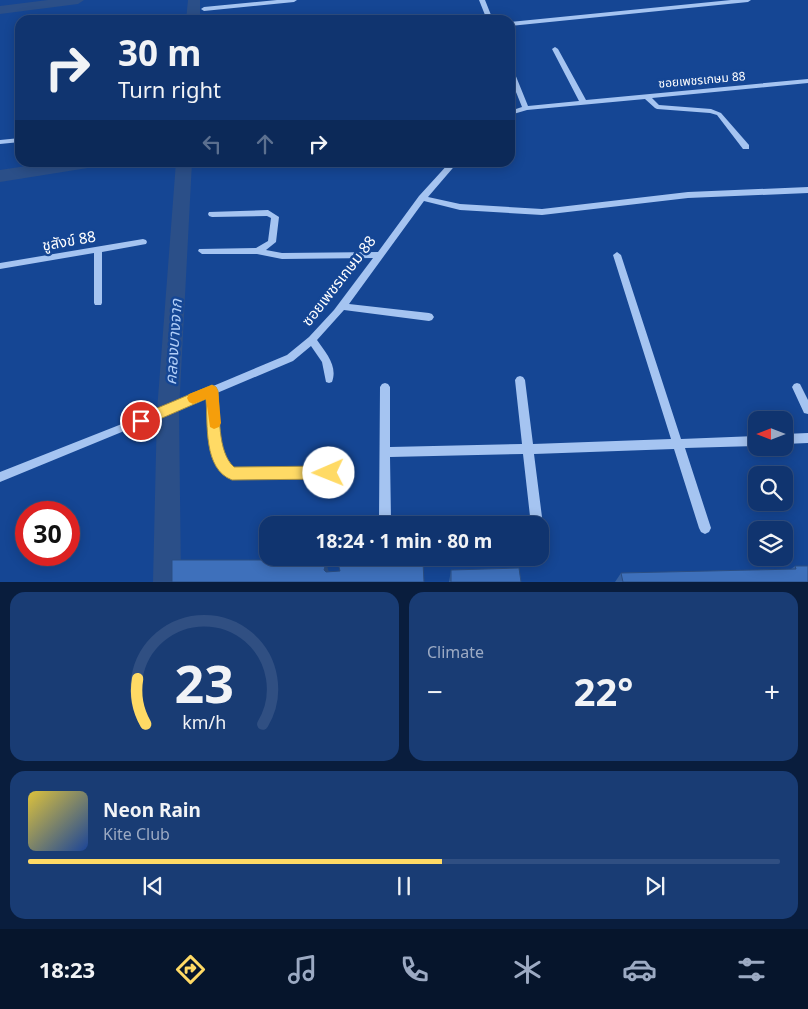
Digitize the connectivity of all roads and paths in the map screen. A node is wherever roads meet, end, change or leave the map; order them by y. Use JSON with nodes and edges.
{"nodes":[{"id":1,"x":294,"y":0,"type":"edge"},
{"id":2,"x":482,"y":0,"type":"edge"},
{"id":3,"x":748,"y":0,"type":"edge"},
{"id":4,"x":204,"y":9,"type":"dead end"},
{"id":5,"x":488,"y":15,"type":"edge"},
{"id":6,"x":515,"y":23,"type":"edge"},
{"id":7,"x":555,"y":49,"type":"dead end"},
{"id":8,"x":515,"y":81,"type":"edge"},
{"id":9,"x":808,"y":81,"type":"edge"},
{"id":10,"x":648,"y":98,"type":"junction"},
{"id":11,"x":584,"y":103,"type":"junction"},
{"id":12,"x":526,"y":108,"type":"junction"},
{"id":13,"x":515,"y":111,"type":"edge"},
{"id":14,"x":15,"y":140,"type":"edge"},
{"id":15,"x":0,"y":142,"type":"edge"},
{"id":16,"x":746,"y":147,"type":"dead end"},
{"id":17,"x":450,"y":167,"type":"edge"},
{"id":18,"x":808,"y":190,"type":"edge"},
{"id":19,"x":422,"y":198,"type":"junction"},
{"id":20,"x":212,"y":214,"type":"dead end"},
{"id":21,"x":144,"y":242,"type":"dead end"},
{"id":22,"x":98,"y":250,"type":"junction"},
{"id":23,"x":202,"y":251,"type":"dead end"},
{"id":24,"x":257,"y":251,"type":"junction"},
{"id":25,"x":379,"y":255,"type":"junction"},
{"id":26,"x":617,"y":255,"type":"dead end"},
{"id":27,"x":0,"y":266,"type":"edge"},
{"id":28,"x":98,"y":303,"type":"dead end"},
{"id":29,"x":341,"y":306,"type":"junction"},
{"id":30,"x":429,"y":317,"type":"dead end"},
{"id":31,"x":312,"y":340,"type":"junction"},
{"id":32,"x":330,"y":379,"type":"dead end"},
{"id":33,"x":520,"y":380,"type":"dead end"},
{"id":34,"x":385,"y":387,"type":"dead end"},
{"id":35,"x":797,"y":387,"type":"dead end"},
{"id":36,"x":212,"y":391,"type":"junction"},
{"id":37,"x":808,"y":410,"type":"edge"},
{"id":38,"x":808,"y":438,"type":"edge"},
{"id":39,"x":793,"y":439,"type":"edge"},
{"id":40,"x":748,"y":441,"type":"edge"},
{"id":41,"x":678,"y":445,"type":"junction"},
{"id":42,"x":528,"y":450,"type":"junction"},
{"id":43,"x":384,"y":452,"type":"junction"},
{"id":44,"x":329,"y":473,"type":"dead end"},
{"id":45,"x":0,"y":477,"type":"edge"},
{"id":46,"x":384,"y":516,"type":"edge"},
{"id":47,"x":535,"y":516,"type":"edge"},
{"id":48,"x":705,"y":528,"type":"dead end"}],
"edges":[{"from":1,"to":4,"type":"street"},
{"from":2,"to":5,"type":"street"},
{"from":3,"to":6,"type":"street"},
{"from":7,"to":11,"type":"street"},
{"from":8,"to":12,"type":"street"},
{"from":9,"to":10,"type":"street","name":"ซอยเพชรเกษม 88"},
{"from":10,"to":11,"type":"street","name":"ซอยเพชรเกษม 88"},
{"from":10,"to":16,"type":"street"},
{"from":11,"to":12,"type":"street","name":"ซอยเพชรเกษม 88"},
{"from":12,"to":13,"type":"street","name":"ซอยเพชรเกษม 88"},
{"from":14,"to":15,"type":"street"},
{"from":17,"to":19,"type":"street","name":"ซอยเพชรเกษม 88"},
{"from":18,"to":19,"type":"street"},
{"from":19,"to":25,"type":"street","name":"ซอยเพชรเกษม 88"},
{"from":20,"to":24,"type":"street"},
{"from":21,"to":22,"type":"street","name":"ชูสังข์ 88"},
{"from":22,"to":27,"type":"street","name":"ชูสังข์ 88"},
{"from":22,"to":28,"type":"street"},
{"from":23,"to":24,"type":"street"},
{"from":24,"to":25,"type":"street"},
{"from":25,"to":29,"type":"street","name":"ซอยเพชรเกษม 88"},
{"from":26,"to":41,"type":"street"},
{"from":29,"to":30,"type":"street"},
{"from":29,"to":31,"type":"street","name":"ซอยเพชรเกษม 88"},
{"from":31,"to":32,"type":"street"},
{"from":31,"to":36,"type":"street","name":"ซอยเพชรเกษม 88"},
{"from":33,"to":42,"type":"street"},
{"from":34,"to":43,"type":"street"},
{"from":35,"to":37,"type":"street"},
{"from":36,"to":44,"type":"street"},
{"from":36,"to":45,"type":"street","name":"ซอยเพชรเกษม 88"},
{"from":38,"to":39,"type":"street"},
{"from":40,"to":41,"type":"street"},
{"from":41,"to":42,"type":"street"},
{"from":41,"to":48,"type":"street"},
{"from":42,"to":43,"type":"street"},
{"from":42,"to":47,"type":"street"},
{"from":43,"to":46,"type":"street"}]}
